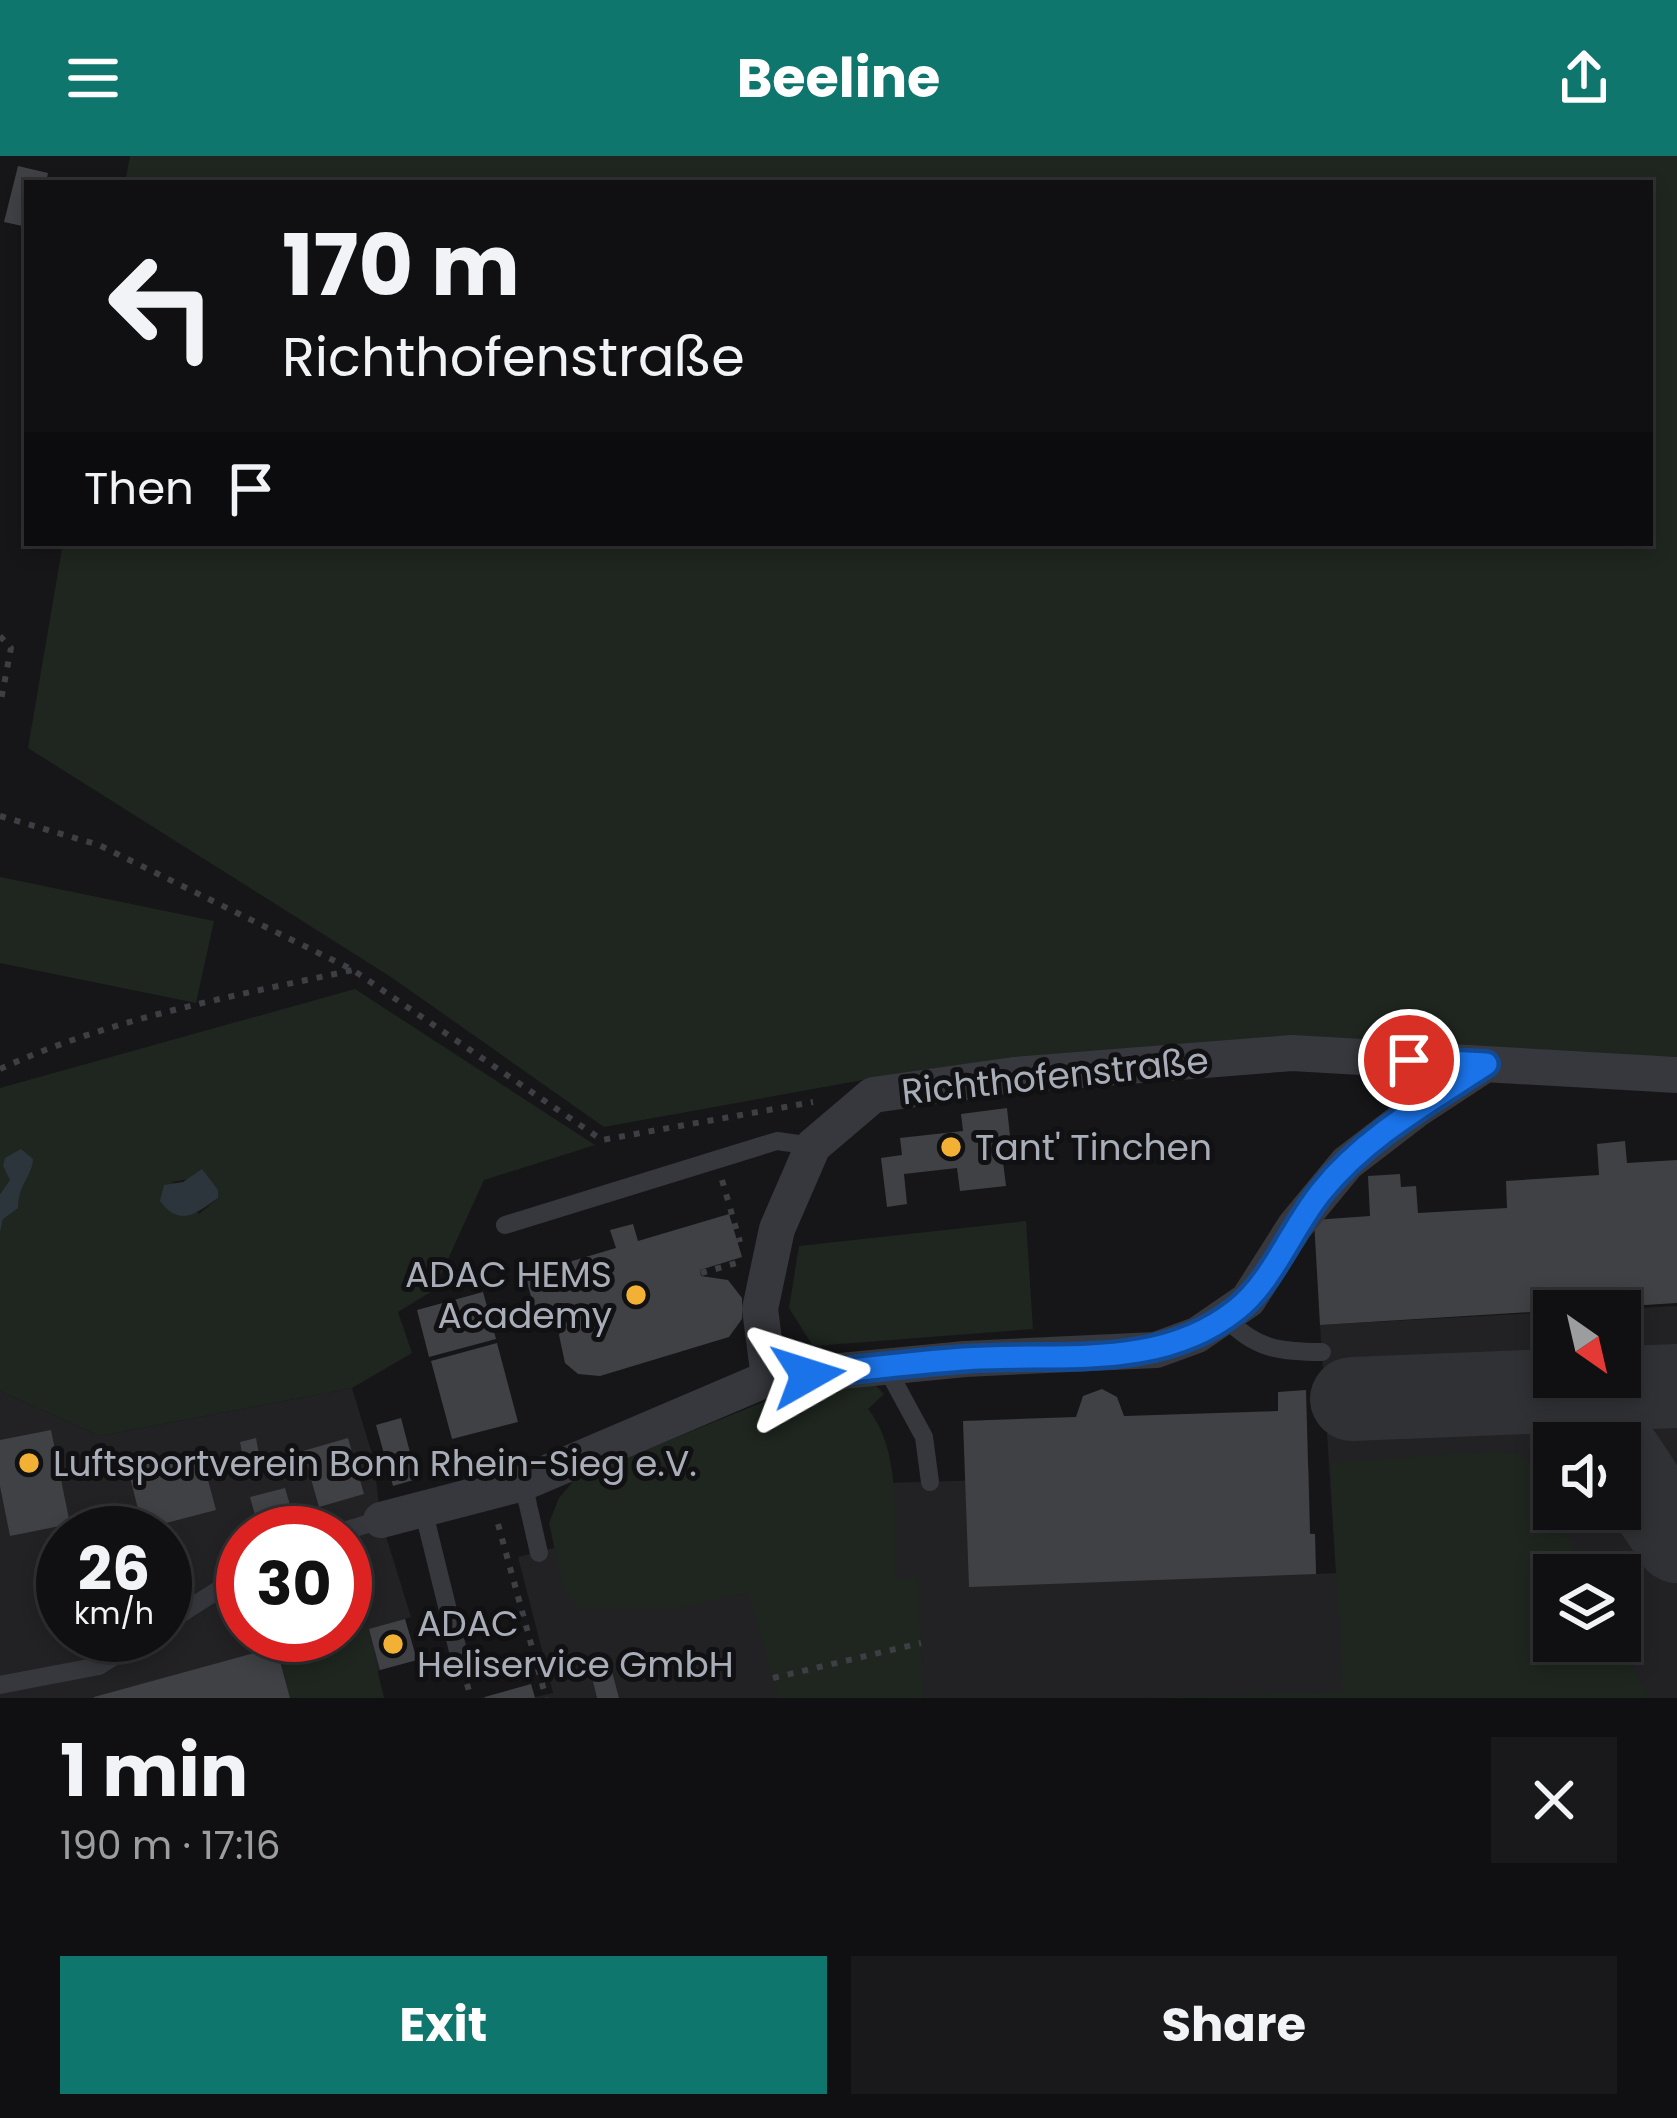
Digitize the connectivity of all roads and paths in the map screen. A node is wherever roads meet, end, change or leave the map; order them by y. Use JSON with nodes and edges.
{"nodes":[{"id":1,"x":0,"y":637,"type":"edge"},
{"id":2,"x":0,"y":705,"type":"edge"},
{"id":3,"x":0,"y":816,"type":"edge"},
{"id":4,"x":352,"y":970,"type":"junction"},
{"id":5,"x":1486,"y":1064,"type":"junction"},
{"id":6,"x":0,"y":1070,"type":"edge"},
{"id":7,"x":1677,"y":1075,"type":"edge"},
{"id":8,"x":873,"y":1094,"type":"junction"},
{"id":9,"x":814,"y":1146,"type":"junction"},
{"id":10,"x":716,"y":1159,"type":"junction"},
{"id":11,"x":505,"y":1225,"type":"dead end"},
{"id":12,"x":700,"y":1273,"type":"dead end"},
{"id":13,"x":1226,"y":1318,"type":"junction"},
{"id":14,"x":1322,"y":1352,"type":"dead end"},
{"id":15,"x":886,"y":1367,"type":"junction"},
{"id":16,"x":769,"y":1378,"type":"junction"},
{"id":17,"x":930,"y":1482,"type":"dead end"},
{"id":18,"x":506,"y":1488,"type":"junction"},
{"id":19,"x":423,"y":1509,"type":"junction"},
{"id":20,"x":381,"y":1520,"type":"joint"},
{"id":21,"x":372,"y":1523,"type":"edge"},
{"id":22,"x":539,"y":1552,"type":"dead end"},
{"id":23,"x":921,"y":1643,"type":"dead end"},
{"id":24,"x":105,"y":1662,"type":"edge"},
{"id":25,"x":461,"y":1663,"type":"dead end"},
{"id":26,"x":773,"y":1678,"type":"dead end"},
{"id":27,"x":0,"y":1685,"type":"edge"},
{"id":28,"x":546,"y":1698,"type":"edge"}],
"edges":[{"from":1,"to":2,"type":"path"},
{"from":3,"to":4,"type":"path"},
{"from":4,"to":6,"type":"path"},
{"from":4,"to":8,"type":"path"},
{"from":5,"to":7,"type":"street","name":"Richthofenstraße"},
{"from":5,"to":8,"type":"street","name":"Richthofenstraße"},
{"from":5,"to":13,"type":"street"},
{"from":8,"to":9,"type":"street","name":"Richthofenstraße"},
{"from":9,"to":10,"type":"lane"},
{"from":9,"to":16,"type":"street","name":"Richthofenstraße"},
{"from":10,"to":11,"type":"lane"},
{"from":10,"to":12,"type":"path"},
{"from":13,"to":14,"type":"lane"},
{"from":13,"to":15,"type":"street"},
{"from":15,"to":16,"type":"street"},
{"from":15,"to":17,"type":"lane"},
{"from":16,"to":18,"type":"street"},
{"from":18,"to":19,"type":"street"},
{"from":18,"to":22,"type":"lane"},
{"from":18,"to":28,"type":"path"},
{"from":19,"to":20,"type":"street"},
{"from":19,"to":25,"type":"lane"},
{"from":20,"to":21,"type":"lane"},
{"from":23,"to":26,"type":"path"},
{"from":24,"to":27,"type":"lane"}]}
